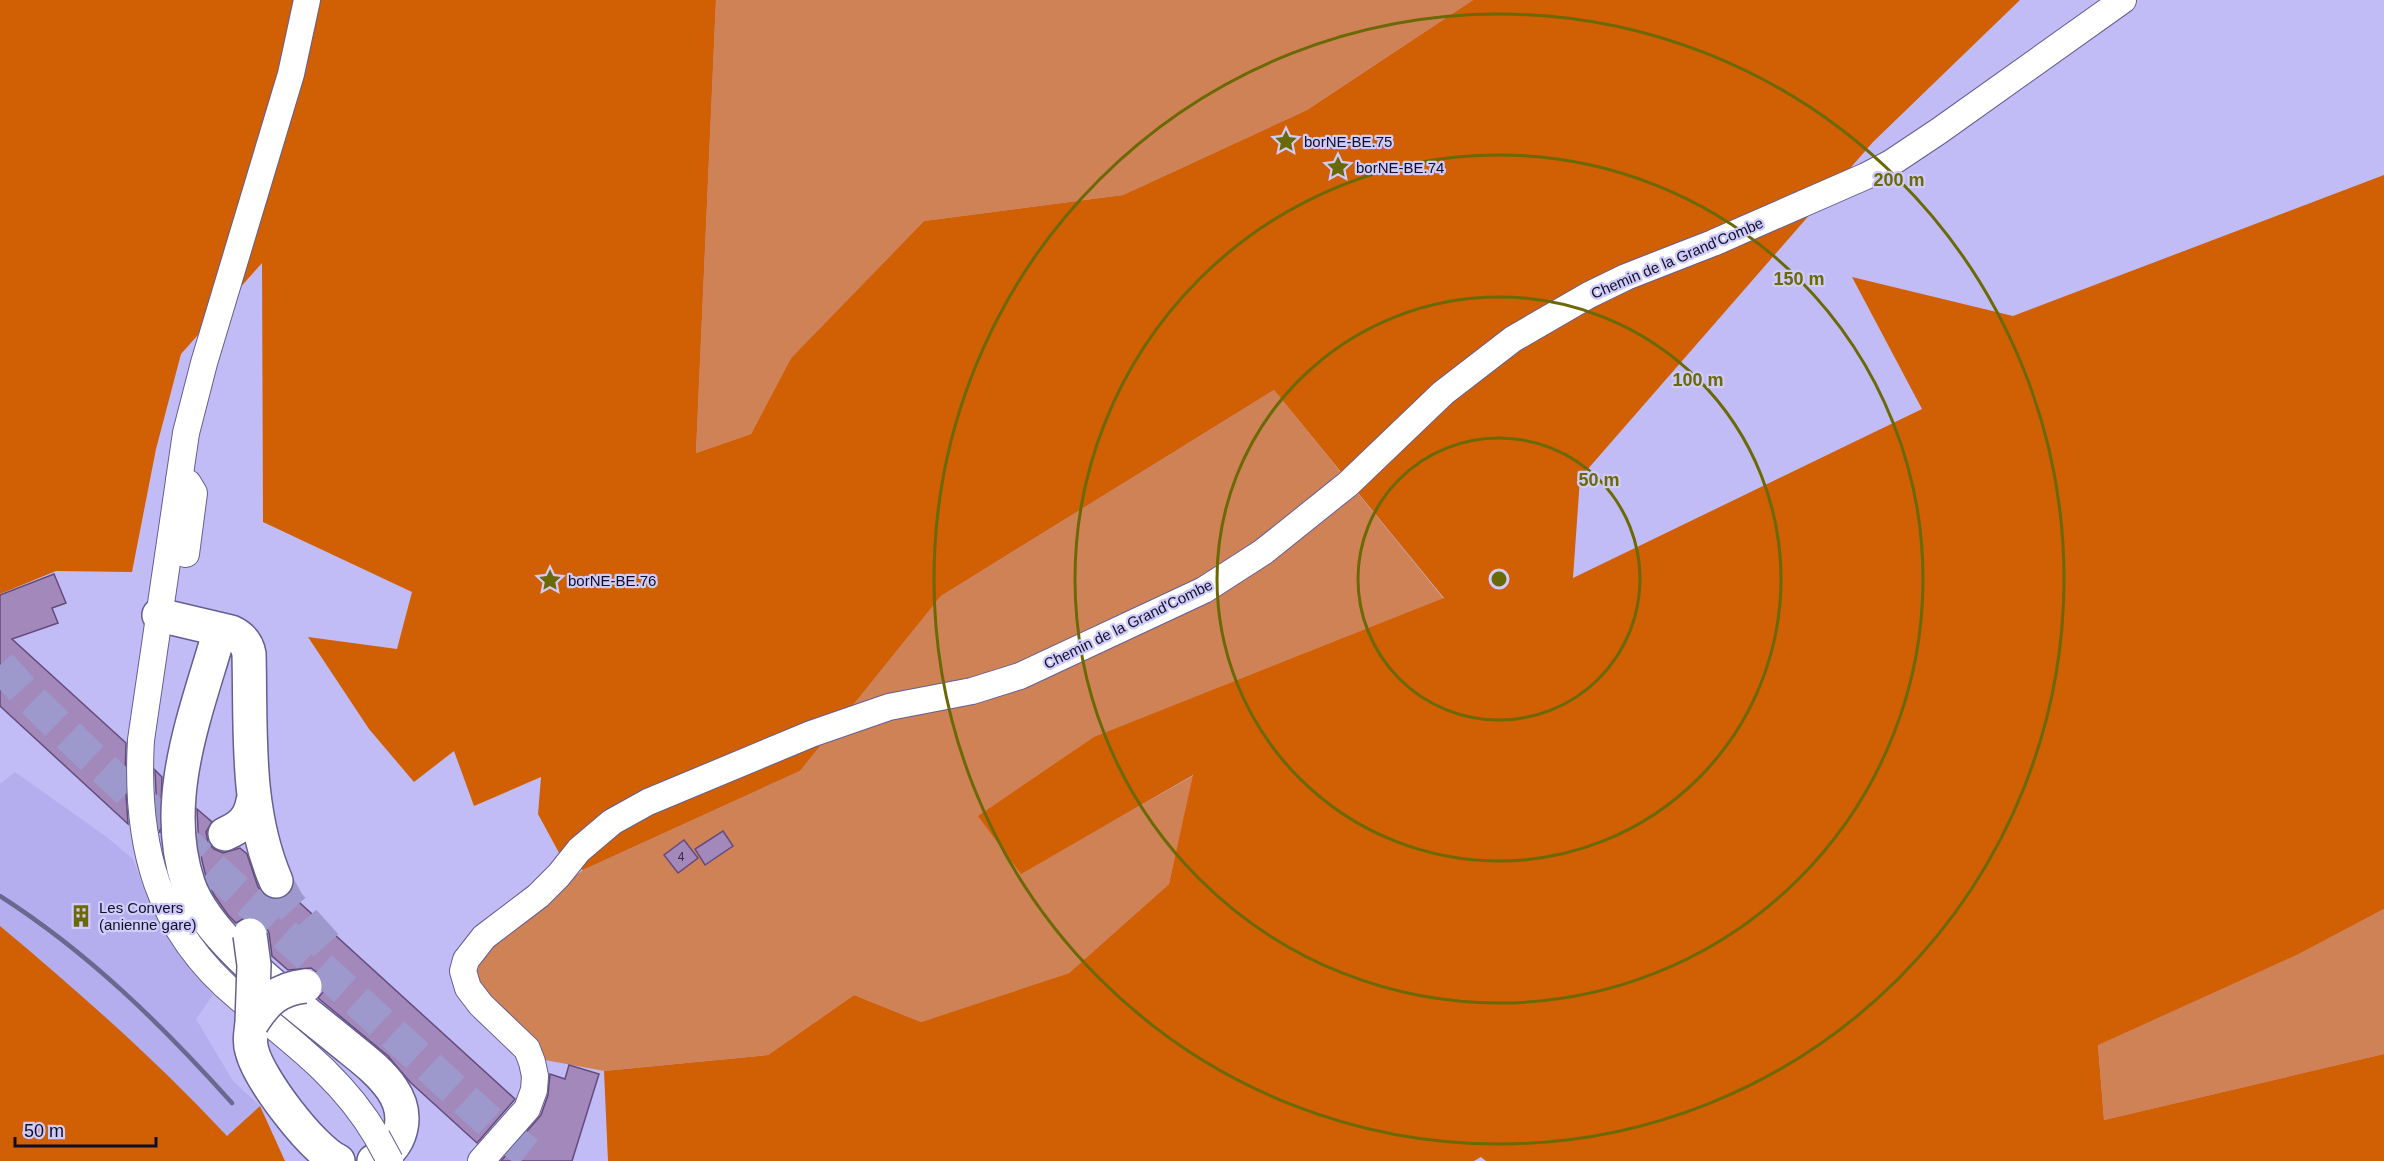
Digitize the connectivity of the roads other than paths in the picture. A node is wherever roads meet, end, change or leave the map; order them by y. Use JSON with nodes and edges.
{"nodes":[{"id":1,"x":307,"y":0,"type":"edge"},
{"id":2,"x":2122,"y":0,"type":"edge"},
{"id":3,"x":179,"y":479,"type":"junction"},
{"id":4,"x":186,"y":554,"type":"dead end"},
{"id":5,"x":159,"y":615,"type":"junction"},
{"id":6,"x":220,"y":630,"type":"junction"},
{"id":7,"x":253,"y":801,"type":"junction"},
{"id":8,"x":225,"y":834,"type":"dead end"},
{"id":9,"x":276,"y":880,"type":"tunnel mouth"},
{"id":10,"x":250,"y":936,"type":"dead end"},
{"id":11,"x":304,"y":986,"type":"dead end"},
{"id":12,"x":252,"y":1023,"type":"junction"},
{"id":13,"x":375,"y":1149,"type":"edge"},
{"id":14,"x":338,"y":1161,"type":"edge"},
{"id":15,"x":390,"y":1161,"type":"edge"},
{"id":16,"x":481,"y":1161,"type":"edge"}],
"edges":[{"from":1,"to":3,"type":"street"},
{"from":2,"to":16,"type":"street","name":"Chemin de la Grand'Combe"},
{"from":3,"to":4,"type":"street"},
{"from":3,"to":5,"type":"street"},
{"from":5,"to":6,"type":"highway"},
{"from":5,"to":13,"type":"street"},
{"from":6,"to":7,"type":"highway"},
{"from":6,"to":13,"type":"highway"},
{"from":7,"to":8,"type":"highway"},
{"from":7,"to":9,"type":"highway"},
{"from":10,"to":12,"type":"highway","bridge":true},
{"from":11,"to":12,"type":"highway","bridge":true},
{"from":12,"to":14,"type":"highway"},
{"from":13,"to":15,"type":"street","bridge":true}]}
